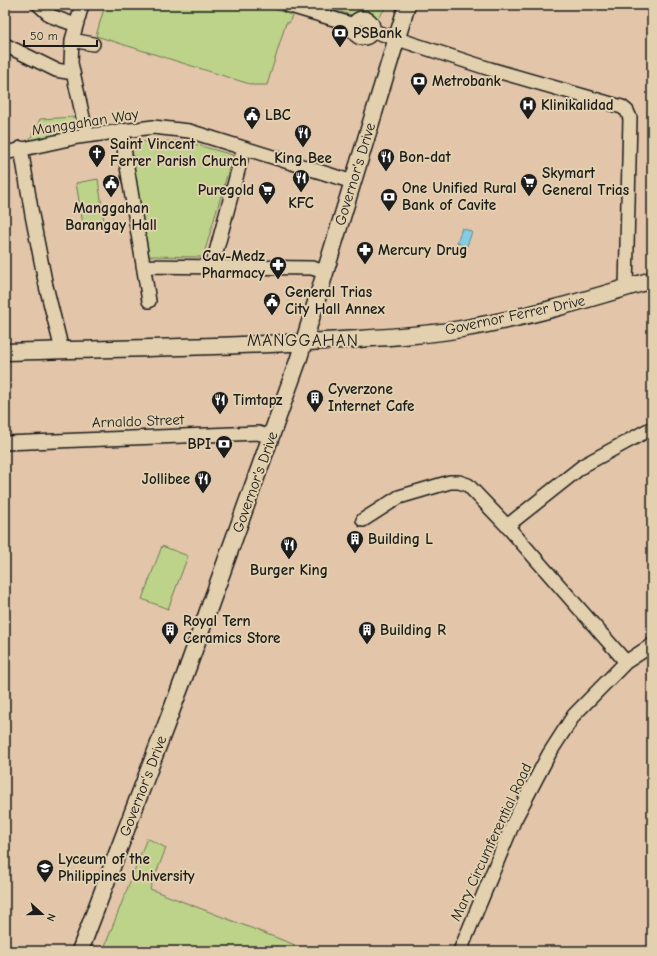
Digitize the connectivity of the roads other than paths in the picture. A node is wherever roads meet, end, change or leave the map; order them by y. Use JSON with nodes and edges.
{"nodes":[{"id":1,"x":39,"y":5,"type":"edge"},
{"id":2,"x":82,"y":5,"type":"edge"},
{"id":3,"x":287,"y":5,"type":"edge"},
{"id":4,"x":407,"y":5,"type":"edge"},
{"id":5,"x":76,"y":25,"type":"junction"},
{"id":6,"x":397,"y":39,"type":"junction"},
{"id":7,"x":72,"y":40,"type":"junction"},
{"id":8,"x":93,"y":44,"type":"dead end"},
{"id":9,"x":5,"y":45,"type":"edge"},
{"id":10,"x":73,"y":73,"type":"junction"},
{"id":11,"x":121,"y":130,"type":"junction"},
{"id":12,"x":86,"y":131,"type":"dead end"},
{"id":13,"x":21,"y":148,"type":"junction"},
{"id":14,"x":244,"y":148,"type":"junction"},
{"id":15,"x":5,"y":153,"type":"edge"},
{"id":16,"x":353,"y":182,"type":"junction"},
{"id":17,"x":143,"y":266,"type":"junction"},
{"id":18,"x":212,"y":267,"type":"junction"},
{"id":19,"x":325,"y":272,"type":"junction"},
{"id":20,"x":652,"y":280,"type":"edge"},
{"id":21,"x":626,"y":288,"type":"junction"},
{"id":22,"x":149,"y":301,"type":"dead end"},
{"id":23,"x":304,"y":342,"type":"junction"},
{"id":24,"x":62,"y":350,"type":"junction"},
{"id":25,"x":5,"y":352,"type":"edge"},
{"id":26,"x":652,"y":428,"type":"edge"},
{"id":27,"x":272,"y":437,"type":"junction"},
{"id":28,"x":5,"y":442,"type":"edge"},
{"id":29,"x":364,"y":520,"type":"dead end"},
{"id":30,"x":507,"y":526,"type":"junction"},
{"id":31,"x":652,"y":645,"type":"edge"},
{"id":32,"x":626,"y":662,"type":"junction"},
{"id":33,"x":80,"y":951,"type":"edge"},
{"id":34,"x":460,"y":951,"type":"edge"}],
"edges":[{"from":1,"to":5,"type":"street"},
{"from":2,"to":5,"type":"street"},
{"from":3,"to":6,"type":"street"},
{"from":4,"to":6,"type":"main road","name":"Governor's Drive"},
{"from":5,"to":7,"type":"street"},
{"from":6,"to":16,"type":"main road","name":"Governor's Drive"},
{"from":6,"to":21,"type":"street"},
{"from":7,"to":8,"type":"street"},
{"from":7,"to":10,"type":"street"},
{"from":9,"to":10,"type":"street"},
{"from":10,"to":12,"type":"street"},
{"from":11,"to":13,"type":"street","name":"Manggahan Way"},
{"from":11,"to":14,"type":"street","name":"Manggahan Way"},
{"from":11,"to":17,"type":"street"},
{"from":13,"to":15,"type":"street"},
{"from":13,"to":24,"type":"street","name":"Manggahan Way"},
{"from":14,"to":16,"type":"street","name":"Manggahan Way"},
{"from":14,"to":18,"type":"street"},
{"from":16,"to":19,"type":"main road","name":"Governor's Drive"},
{"from":17,"to":18,"type":"street"},
{"from":17,"to":22,"type":"street"},
{"from":18,"to":19,"type":"street"},
{"from":19,"to":23,"type":"main road","name":"Governor's Drive"},
{"from":20,"to":21,"type":"main road","name":"Governor Ferrer Drive"},
{"from":21,"to":23,"type":"main road","name":"Governor Ferrer Drive"},
{"from":23,"to":24,"type":"main road","name":"Governor Ferrer Drive"},
{"from":23,"to":27,"type":"main road","name":"Governor's Drive"},
{"from":24,"to":25,"type":"main road","name":"Governor Ferrer Drive"},
{"from":26,"to":30,"type":"street"},
{"from":27,"to":28,"type":"street","name":"Arnaldo Street"},
{"from":27,"to":33,"type":"main road","name":"Governor's Drive"},
{"from":29,"to":30,"type":"street"},
{"from":30,"to":32,"type":"street"},
{"from":31,"to":32,"type":"street","name":"Mary Circumferential Road"},
{"from":32,"to":34,"type":"street","name":"Mary Circumferential Road"}]}
